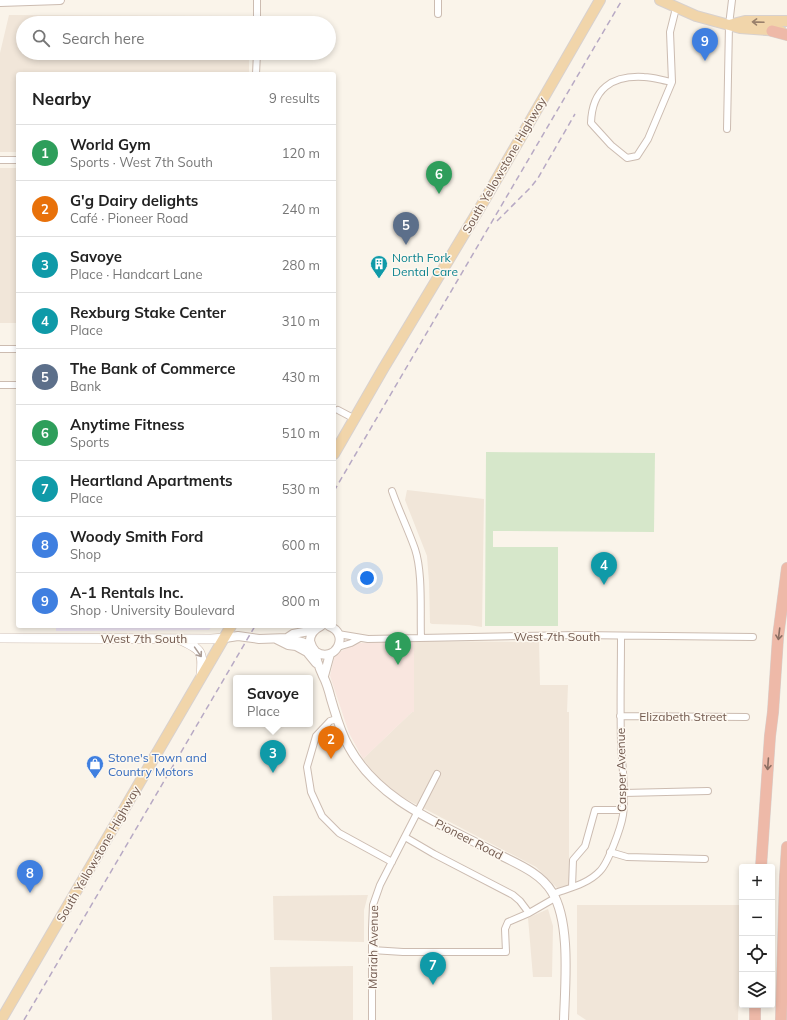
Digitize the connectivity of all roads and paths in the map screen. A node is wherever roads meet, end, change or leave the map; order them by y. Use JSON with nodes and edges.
{"nodes":[{"id":1,"x":60,"y":0,"type":"edge"},
{"id":2,"x":257,"y":0,"type":"edge"},
{"id":3,"x":438,"y":0,"type":"edge"},
{"id":4,"x":600,"y":0,"type":"edge"},
{"id":5,"x":660,"y":0,"type":"edge"},
{"id":6,"x":732,"y":0,"type":"edge"},
{"id":7,"x":0,"y":2,"type":"edge"},
{"id":8,"x":676,"y":8,"type":"junction"},
{"id":9,"x":438,"y":14,"type":"dead end"},
{"id":10,"x":257,"y":16,"type":"edge"},
{"id":11,"x":787,"y":21,"type":"edge"},
{"id":12,"x":729,"y":25,"type":"junction"},
{"id":13,"x":772,"y":31,"type":"junction"},
{"id":14,"x":787,"y":32,"type":"edge"},
{"id":15,"x":787,"y":35,"type":"edge"},
{"id":16,"x":256,"y":60,"type":"edge"},
{"id":17,"x":256,"y":72,"type":"edge"},
{"id":18,"x":672,"y":82,"type":"junction"},
{"id":19,"x":727,"y":130,"type":"dead end"},
{"id":20,"x":0,"y":160,"type":"edge"},
{"id":21,"x":16,"y":160,"type":"edge"},
{"id":22,"x":0,"y":349,"type":"edge"},
{"id":23,"x":16,"y":349,"type":"edge"},
{"id":24,"x":0,"y":385,"type":"edge"},
{"id":25,"x":16,"y":385,"type":"edge"},
{"id":26,"x":338,"y":410,"type":"dead end"},
{"id":27,"x":355,"y":419,"type":"junction"},
{"id":28,"x":336,"y":451,"type":"edge"},
{"id":29,"x":392,"y":491,"type":"dead end"},
{"id":30,"x":787,"y":568,"type":"edge"},
{"id":31,"x":230,"y":628,"type":"edge"},
{"id":32,"x":318,"y":628,"type":"edge"},
{"id":33,"x":333,"y":628,"type":"edge"},
{"id":34,"x":338,"y":634,"type":"junction"},
{"id":35,"x":621,"y":636,"type":"junction"},
{"id":36,"x":753,"y":637,"type":"dead end"},
{"id":37,"x":0,"y":638,"type":"edge"},
{"id":38,"x":175,"y":638,"type":"junction"},
{"id":39,"x":225,"y":638,"type":"junction"},
{"id":40,"x":287,"y":638,"type":"junction"},
{"id":41,"x":360,"y":638,"type":"junction"},
{"id":42,"x":420,"y":638,"type":"junction"},
{"id":43,"x":276,"y":639,"type":"junction"},
{"id":44,"x":338,"y":647,"type":"junction"},
{"id":45,"x":313,"y":648,"type":"junction"},
{"id":46,"x":330,"y":654,"type":"junction"},
{"id":47,"x":316,"y":664,"type":"junction"},
{"id":48,"x":324,"y":676,"type":"junction"},
{"id":49,"x":201,"y":678,"type":"junction"},
{"id":50,"x":620,"y":716,"type":"junction"},
{"id":51,"x":746,"y":716,"type":"dead end"},
{"id":52,"x":337,"y":719,"type":"junction"},
{"id":53,"x":437,"y":774,"type":"dead end"},
{"id":54,"x":708,"y":791,"type":"dead end"},
{"id":55,"x":624,"y":793,"type":"junction"},
{"id":56,"x":623,"y":810,"type":"junction"},
{"id":57,"x":417,"y":813,"type":"junction"},
{"id":58,"x":405,"y":837,"type":"junction"},
{"id":59,"x":787,"y":848,"type":"edge"},
{"id":60,"x":610,"y":852,"type":"junction"},
{"id":61,"x":705,"y":859,"type":"dead end"},
{"id":62,"x":392,"y":862,"type":"junction"},
{"id":63,"x":761,"y":864,"type":"edge"},
{"id":64,"x":572,"y":887,"type":"junction"},
{"id":65,"x":554,"y":896,"type":"junction"},
{"id":66,"x":529,"y":913,"type":"junction"},
{"id":67,"x":372,"y":950,"type":"junction"},
{"id":68,"x":755,"y":1008,"type":"edge"},
{"id":69,"x":1,"y":1020,"type":"edge"},
{"id":70,"x":372,"y":1020,"type":"edge"},
{"id":71,"x":564,"y":1020,"type":"edge"},
{"id":72,"x":755,"y":1020,"type":"edge"},
{"id":73,"x":781,"y":1020,"type":"edge"}],
"edges":[{"from":1,"to":7,"type":"street"},
{"from":2,"to":10,"type":"street"},
{"from":3,"to":9,"type":"street"},
{"from":4,"to":27,"type":"main road","name":"South Yellowstone Highway"},
{"from":5,"to":8,"type":"main road"},
{"from":6,"to":12,"type":"street"},
{"from":8,"to":12,"type":"main road"},
{"from":8,"to":18,"type":"street"},
{"from":11,"to":12,"type":"main road","one_way":true},
{"from":12,"to":13,"type":"main road"},
{"from":12,"to":19,"type":"street"},
{"from":13,"to":14,"type":"main road"},
{"from":13,"to":15,"type":"highway"},
{"from":16,"to":17,"type":"street"},
{"from":18,"to":18,"type":"street"},
{"from":20,"to":21,"type":"street"},
{"from":22,"to":23,"type":"street"},
{"from":24,"to":25,"type":"street"},
{"from":26,"to":27,"type":"street"},
{"from":27,"to":28,"type":"main road","name":"South Yellowstone Highway"},
{"from":29,"to":42,"type":"street"},
{"from":30,"to":63,"type":"highway","one_way":true},
{"from":31,"to":39,"type":"main road","name":"South Yellowstone Highway"},
{"from":32,"to":40,"type":"street","name":"West 7th South"},
{"from":32,"to":45,"type":"street","name":"Pioneer Road"},
{"from":33,"to":34,"type":"street"},
{"from":34,"to":41,"type":"street","name":"West 7th South"},
{"from":34,"to":44,"type":"street"},
{"from":35,"to":36,"type":"street","name":"West 7th South"},
{"from":35,"to":42,"type":"street","name":"West 7th South"},
{"from":35,"to":50,"type":"street","name":"Casper Avenue"},
{"from":37,"to":38,"type":"main road","name":"West 7th South"},
{"from":38,"to":39,"type":"main road","name":"West 7th South"},
{"from":38,"to":49,"type":"main road","one_way":true},
{"from":39,"to":43,"type":"street","name":"West 7th South"},
{"from":39,"to":49,"type":"main road","name":"South Yellowstone Highway"},
{"from":40,"to":43,"type":"street","name":"West 7th South"},
{"from":40,"to":45,"type":"street","name":"West 7th South"},
{"from":41,"to":42,"type":"street","name":"West 7th South"},
{"from":41,"to":44,"type":"street","name":"West 7th South"},
{"from":43,"to":47,"type":"street"},
{"from":44,"to":46,"type":"street"},
{"from":45,"to":46,"type":"street","name":"West 7th South"},
{"from":45,"to":47,"type":"street","name":"Pioneer Road"},
{"from":46,"to":48,"type":"street"},
{"from":47,"to":48,"type":"street","name":"Pioneer Road"},
{"from":48,"to":52,"type":"street","name":"Pioneer Road"},
{"from":49,"to":69,"type":"main road","name":"South Yellowstone Highway"},
{"from":50,"to":51,"type":"street","name":"Elizabeth Street"},
{"from":50,"to":55,"type":"street","name":"Casper Avenue"},
{"from":52,"to":57,"type":"street","name":"Pioneer Road"},
{"from":52,"to":62,"type":"street"},
{"from":53,"to":57,"type":"street","name":"Mariah Avenue"},
{"from":54,"to":55,"type":"street"},
{"from":55,"to":56,"type":"street","name":"Casper Avenue"},
{"from":56,"to":60,"type":"street","name":"Casper Avenue"},
{"from":56,"to":64,"type":"street"},
{"from":57,"to":58,"type":"street","name":"Mariah Avenue"},
{"from":57,"to":65,"type":"street","name":"Pioneer Road"},
{"from":58,"to":62,"type":"street","name":"Mariah Avenue"},
{"from":58,"to":66,"type":"street"},
{"from":59,"to":73,"type":"highway"},
{"from":60,"to":61,"type":"street"},
{"from":60,"to":64,"type":"street","name":"Casper Avenue"},
{"from":62,"to":67,"type":"street","name":"Mariah Avenue"},
{"from":64,"to":65,"type":"street","name":"Casper Avenue"},
{"from":65,"to":66,"type":"street","name":"Casper Avenue"},
{"from":65,"to":71,"type":"street","name":"Pioneer Road"},
{"from":66,"to":67,"type":"street","name":"Casper Avenue"},
{"from":67,"to":70,"type":"street","name":"Mariah Avenue"},
{"from":68,"to":72,"type":"highway"}]}
